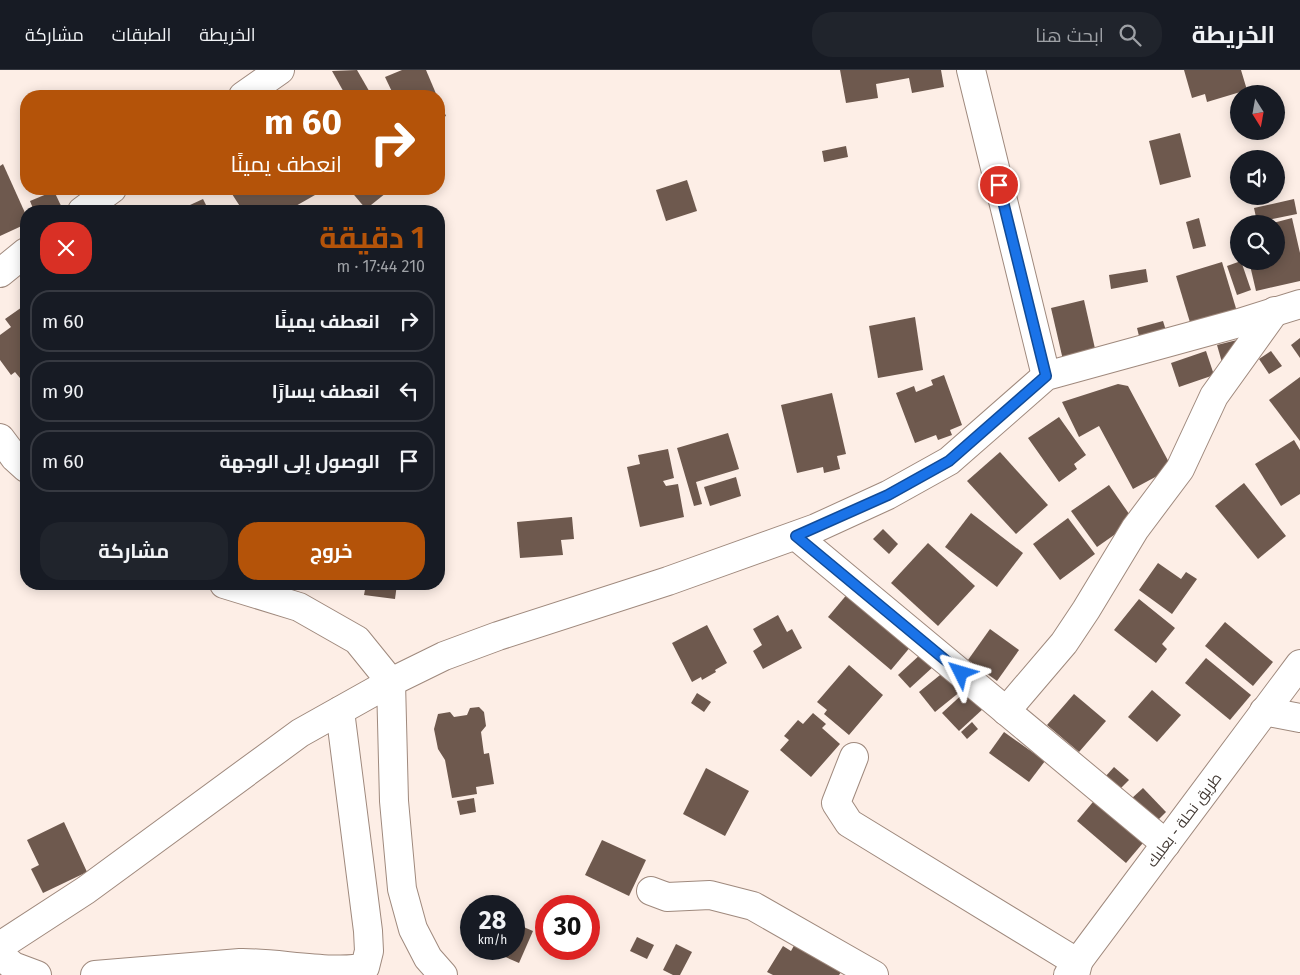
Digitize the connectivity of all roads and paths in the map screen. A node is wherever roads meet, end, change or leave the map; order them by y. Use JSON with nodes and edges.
{"nodes":[{"id":1,"x":280,"y":70,"type":"edge"},
{"id":2,"x":971,"y":70,"type":"edge"},
{"id":3,"x":252,"y":90,"type":"edge"},
{"id":4,"x":104,"y":195,"type":"edge"},
{"id":5,"x":90,"y":205,"type":"edge"},
{"id":6,"x":20,"y":257,"type":"edge"},
{"id":7,"x":0,"y":273,"type":"edge"},
{"id":8,"x":1288,"y":308,"type":"edge"},
{"id":9,"x":1046,"y":376,"type":"junction"},
{"id":10,"x":0,"y":438,"type":"edge"},
{"id":11,"x":20,"y":463,"type":"edge"},
{"id":12,"x":796,"y":536,"type":"junction"},
{"id":13,"x":244,"y":590,"type":"edge"},
{"id":14,"x":1300,"y":664,"type":"edge"},
{"id":15,"x":391,"y":682,"type":"junction"},
{"id":16,"x":340,"y":711,"type":"junction"},
{"id":17,"x":1006,"y":711,"type":"junction"},
{"id":18,"x":1264,"y":711,"type":"junction"},
{"id":19,"x":1300,"y":718,"type":"edge"},
{"id":20,"x":854,"y":757,"type":"dead end"},
{"id":21,"x":1166,"y":844,"type":"junction"},
{"id":22,"x":651,"y":891,"type":"dead end"},
{"id":23,"x":406,"y":904,"type":"junction"},
{"id":24,"x":365,"y":910,"type":"junction"},
{"id":25,"x":0,"y":946,"type":"edge"},
{"id":26,"x":0,"y":955,"type":"edge"},
{"id":27,"x":1074,"y":971,"type":"edge"},
{"id":28,"x":308,"y":972,"type":"edge"},
{"id":29,"x":37,"y":975,"type":"edge"},
{"id":30,"x":96,"y":975,"type":"edge"},
{"id":31,"x":443,"y":975,"type":"edge"},
{"id":32,"x":874,"y":975,"type":"edge"}],
"edges":[{"from":1,"to":3,"type":"street"},
{"from":2,"to":9,"type":"street"},
{"from":4,"to":5,"type":"street"},
{"from":6,"to":7,"type":"street"},
{"from":8,"to":9,"type":"street"},
{"from":8,"to":17,"type":"street"},
{"from":9,"to":12,"type":"street"},
{"from":10,"to":11,"type":"street"},
{"from":12,"to":15,"type":"street"},
{"from":12,"to":17,"type":"street"},
{"from":13,"to":15,"type":"street"},
{"from":14,"to":18,"type":"street","name":"طريق نحلة - بعلبك"},
{"from":15,"to":16,"type":"street"},
{"from":15,"to":23,"type":"street"},
{"from":16,"to":24,"type":"street"},
{"from":16,"to":25,"type":"street"},
{"from":17,"to":21,"type":"street"},
{"from":18,"to":19,"type":"street"},
{"from":18,"to":21,"type":"street","name":"طريق نحلة - بعلبك"},
{"from":20,"to":27,"type":"street"},
{"from":21,"to":27,"type":"street","name":"طريق نحلة - بعلبك"},
{"from":22,"to":32,"type":"street"},
{"from":23,"to":24,"type":"street"},
{"from":23,"to":31,"type":"street"},
{"from":24,"to":28,"type":"street"},
{"from":26,"to":29,"type":"street"},
{"from":28,"to":30,"type":"street"}]}
